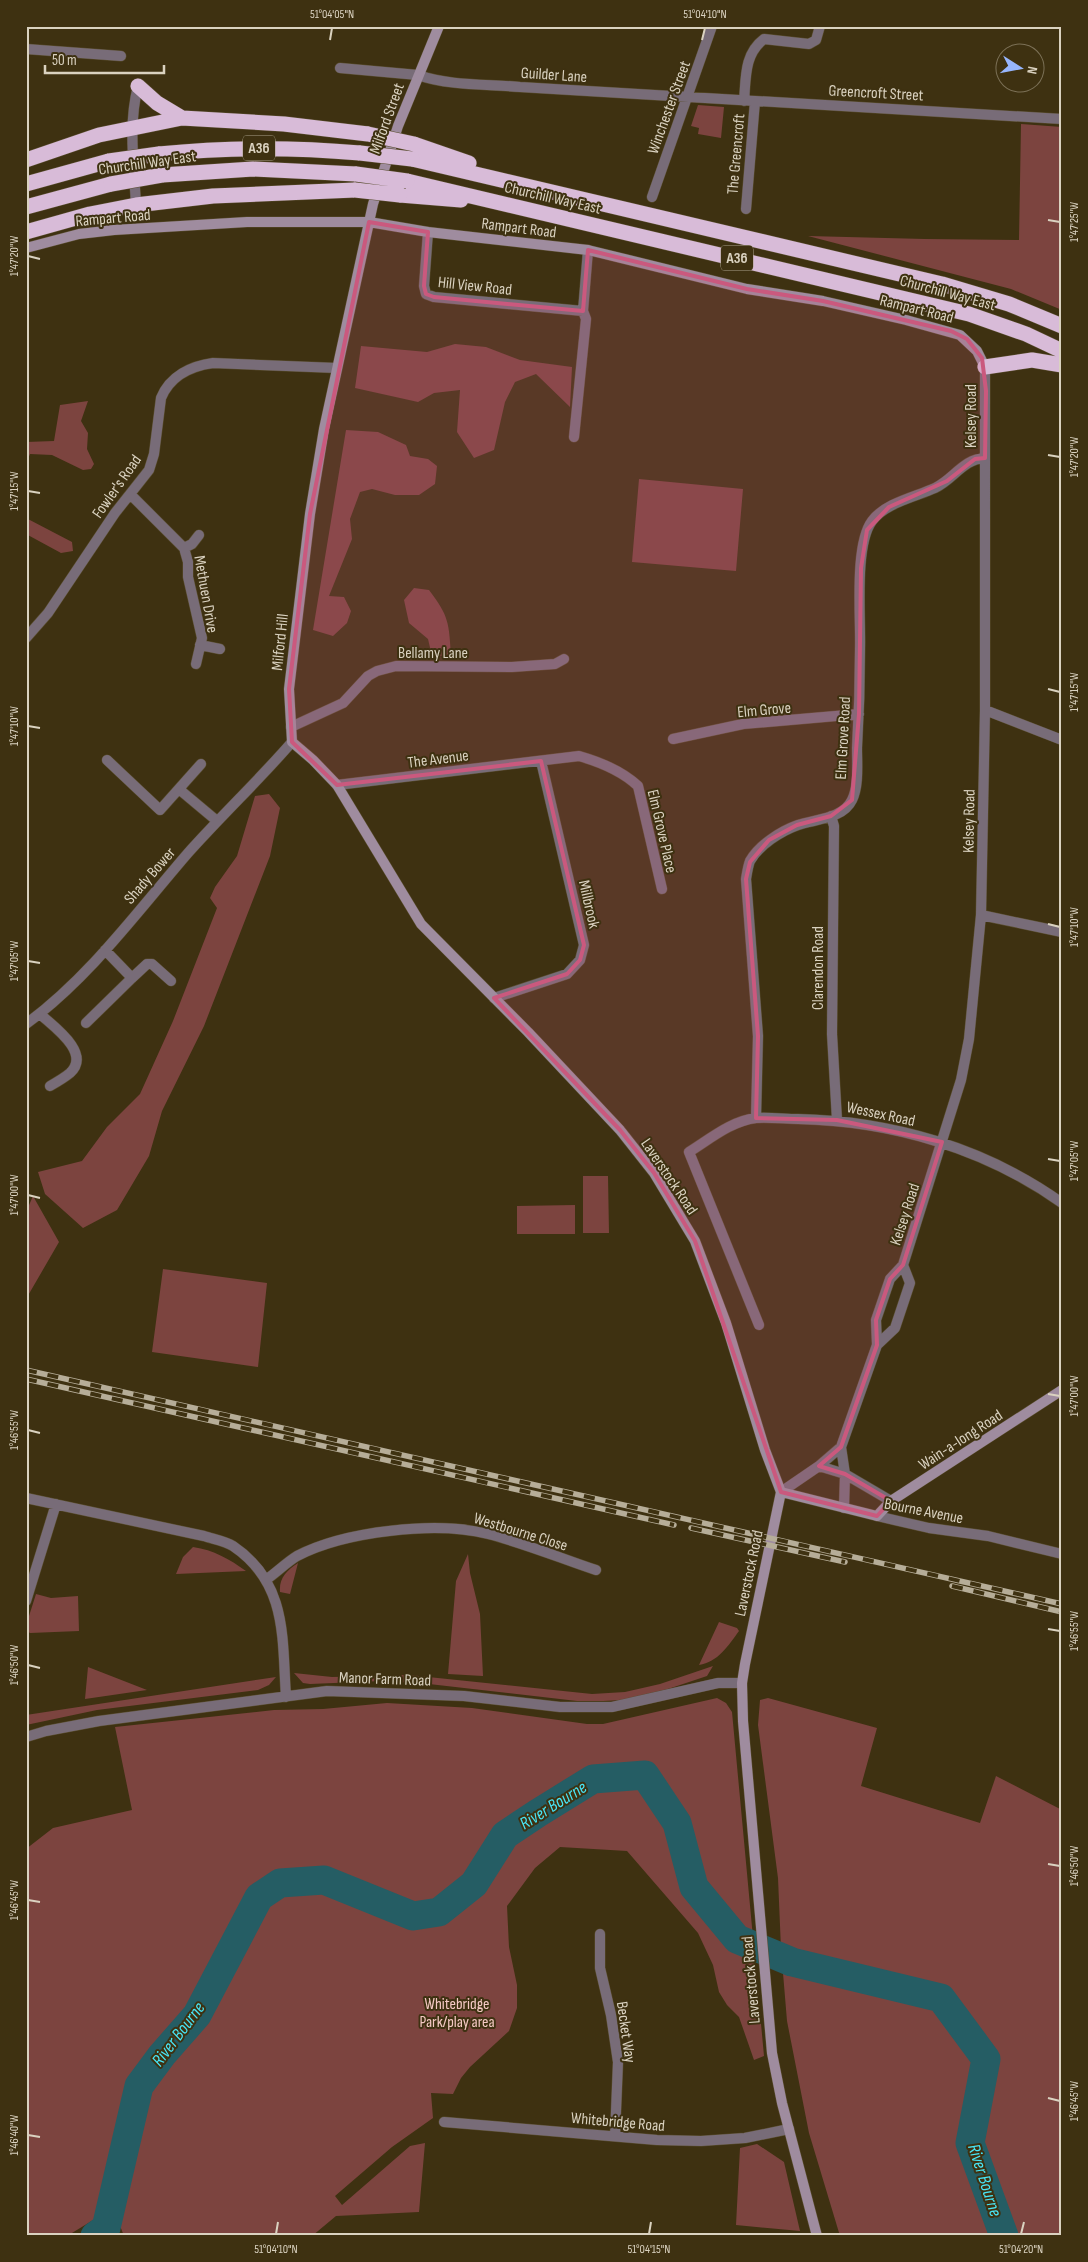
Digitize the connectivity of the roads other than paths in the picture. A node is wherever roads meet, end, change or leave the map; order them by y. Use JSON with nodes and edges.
{"nodes":[{"id":1,"x":438,"y":26,"type":"edge"},
{"id":2,"x":712,"y":26,"type":"edge"},
{"id":3,"x":820,"y":26,"type":"edge"},
{"id":4,"x":26,"y":49,"type":"edge"},
{"id":5,"x":121,"y":56,"type":"dead end"},
{"id":6,"x":340,"y":68,"type":"dead end"},
{"id":7,"x":418,"y":75,"type":"junction"},
{"id":8,"x":138,"y":86,"type":"joint"},
{"id":9,"x":688,"y":97,"type":"junction"},
{"id":10,"x":749,"y":101,"type":"junction"},
{"id":11,"x":182,"y":118,"type":"junction"},
{"id":12,"x":1062,"y":119,"type":"edge"},
{"id":13,"x":132,"y":127,"type":"junction"},
{"id":14,"x":413,"y":152,"type":"junction"},
{"id":15,"x":26,"y":160,"type":"edge"},
{"id":16,"x":26,"y":184,"type":"edge"},
{"id":17,"x":652,"y":197,"type":"dead end"},
{"id":18,"x":500,"y":202,"type":"junction"},
{"id":19,"x":136,"y":205,"type":"junction"},
{"id":20,"x":26,"y":207,"type":"edge"},
{"id":21,"x":746,"y":209,"type":"dead end"},
{"id":22,"x":368,"y":222,"type":"junction"},
{"id":23,"x":26,"y":232,"type":"edge"},
{"id":24,"x":428,"y":232,"type":"junction"},
{"id":25,"x":26,"y":248,"type":"edge"},
{"id":26,"x":588,"y":250,"type":"junction"},
{"id":27,"x":583,"y":311,"type":"junction"},
{"id":28,"x":1062,"y":326,"type":"edge"},
{"id":29,"x":1062,"y":351,"type":"edge"},
{"id":30,"x":1062,"y":365,"type":"edge"},
{"id":31,"x":985,"y":367,"type":"junction"},
{"id":32,"x":337,"y":368,"type":"junction"},
{"id":33,"x":574,"y":437,"type":"dead end"},
{"id":34,"x":985,"y":458,"type":"junction"},
{"id":35,"x":130,"y":494,"type":"junction"},
{"id":36,"x":199,"y":535,"type":"dead end"},
{"id":37,"x":184,"y":548,"type":"junction"},
{"id":38,"x":26,"y":638,"type":"edge"},
{"id":39,"x":200,"y":645,"type":"junction"},
{"id":40,"x":220,"y":649,"type":"dead end"},
{"id":41,"x":564,"y":659,"type":"dead end"},
{"id":42,"x":196,"y":664,"type":"dead end"},
{"id":43,"x":985,"y":710,"type":"junction"},
{"id":44,"x":859,"y":714,"type":"junction"},
{"id":45,"x":291,"y":727,"type":"junction"},
{"id":46,"x":674,"y":739,"type":"dead end"},
{"id":47,"x":1062,"y":740,"type":"edge"},
{"id":48,"x":292,"y":742,"type":"junction"},
{"id":49,"x":107,"y":760,"type":"dead end"},
{"id":50,"x":541,"y":761,"type":"junction"},
{"id":51,"x":201,"y":764,"type":"dead end"},
{"id":52,"x":337,"y":785,"type":"junction"},
{"id":53,"x":180,"y":790,"type":"junction"},
{"id":54,"x":831,"y":816,"type":"junction"},
{"id":55,"x":217,"y":821,"type":"junction"},
{"id":56,"x":662,"y":889,"type":"dead end"},
{"id":57,"x":981,"y":915,"type":"junction"},
{"id":58,"x":1062,"y":932,"type":"edge"},
{"id":59,"x":105,"y":950,"type":"junction"},
{"id":60,"x":132,"y":978,"type":"junction"},
{"id":61,"x":171,"y":981,"type":"dead end"},
{"id":62,"x":494,"y":998,"type":"junction"},
{"id":63,"x":40,"y":1014,"type":"junction"},
{"id":64,"x":26,"y":1024,"type":"edge"},
{"id":65,"x":86,"y":1024,"type":"dead end"},
{"id":66,"x":50,"y":1086,"type":"dead end"},
{"id":67,"x":756,"y":1118,"type":"junction"},
{"id":68,"x":837,"y":1120,"type":"junction"},
{"id":69,"x":942,"y":1142,"type":"junction"},
{"id":70,"x":689,"y":1152,"type":"joint"},
{"id":71,"x":1061,"y":1202,"type":"edge"},
{"id":72,"x":903,"y":1265,"type":"junction"},
{"id":73,"x":759,"y":1325,"type":"dead end"},
{"id":74,"x":878,"y":1345,"type":"junction"},
{"id":75,"x":1062,"y":1390,"type":"edge"},
{"id":76,"x":841,"y":1446,"type":"junction"},
{"id":77,"x":819,"y":1466,"type":"junction"},
{"id":78,"x":845,"y":1474,"type":"junction"},
{"id":79,"x":781,"y":1492,"type":"junction"},
{"id":80,"x":26,"y":1498,"type":"edge"},
{"id":81,"x":891,"y":1501,"type":"junction"},
{"id":82,"x":56,"y":1504,"type":"junction"},
{"id":83,"x":844,"y":1508,"type":"junction"},
{"id":84,"x":877,"y":1516,"type":"junction"},
{"id":85,"x":1062,"y":1554,"type":"edge"},
{"id":86,"x":596,"y":1570,"type":"dead end"},
{"id":87,"x":267,"y":1580,"type":"junction"},
{"id":88,"x":26,"y":1601,"type":"edge"},
{"id":89,"x":742,"y":1683,"type":"junction"},
{"id":90,"x":286,"y":1697,"type":"junction"},
{"id":91,"x":26,"y":1737,"type":"edge"},
{"id":92,"x":600,"y":1934,"type":"dead end"},
{"id":93,"x":444,"y":2122,"type":"dead end"},
{"id":94,"x":789,"y":2128,"type":"junction"},
{"id":95,"x":615,"y":2136,"type":"junction"},
{"id":96,"x":817,"y":2236,"type":"edge"}],
"edges":[{"from":1,"to":7,"type":"street","name":"Milford Street"},
{"from":2,"to":9,"type":"street","name":"Winchester Street"},
{"from":3,"to":10,"type":"street","name":"The Greencroft"},
{"from":4,"to":5,"type":"street"},
{"from":6,"to":7,"type":"street","name":"Guilder Lane"},
{"from":7,"to":9,"type":"street","name":"Guilder Lane"},
{"from":7,"to":22,"type":"street","name":"Milford Street"},
{"from":8,"to":11,"type":"highway"},
{"from":8,"to":13,"type":"street"},
{"from":9,"to":10,"type":"street","name":"Greencroft Street"},
{"from":9,"to":17,"type":"street","name":"Winchester Street"},
{"from":10,"to":12,"type":"street","name":"Greencroft Street"},
{"from":10,"to":21,"type":"street","name":"The Greencroft"},
{"from":11,"to":13,"type":"highway"},
{"from":11,"to":14,"type":"highway","bridge":true},
{"from":13,"to":15,"type":"highway"},
{"from":13,"to":19,"type":"street"},
{"from":14,"to":16,"type":"highway","name":"Churchill Way East","number":"A36","bridge":true},
{"from":14,"to":28,"type":"highway","name":"Churchill Way East","number":"A36"},
{"from":18,"to":19,"type":"highway","bridge":true},
{"from":18,"to":20,"type":"highway","name":"Churchill Way East","number":"A36","bridge":true},
{"from":18,"to":29,"type":"highway","name":"Churchill Way East","number":"A36"},
{"from":19,"to":23,"type":"highway"},
{"from":22,"to":24,"type":"street","name":"Rampart Road"},
{"from":22,"to":25,"type":"street","name":"Rampart Road"},
{"from":22,"to":32,"type":"street","name":"Milford Hill"},
{"from":24,"to":26,"type":"street","name":"Rampart Road"},
{"from":24,"to":27,"type":"street","name":"Hill View Road"},
{"from":26,"to":27,"type":"street"},
{"from":26,"to":31,"type":"street","name":"Rampart Road"},
{"from":27,"to":33,"type":"street"},
{"from":30,"to":31,"type":"highway"},
{"from":31,"to":34,"type":"street","name":"Kelsey Road"},
{"from":32,"to":35,"type":"street","name":"Fowler's Road"},
{"from":32,"to":45,"type":"street","name":"Milford Hill"},
{"from":34,"to":43,"type":"street","name":"Kelsey Road"},
{"from":34,"to":44,"type":"street","name":"Elm Grove Road"},
{"from":35,"to":37,"type":"street","name":"Methuen Drive"},
{"from":35,"to":38,"type":"street","name":"Fowler's Road"},
{"from":36,"to":37,"type":"street","name":"Methuen Drive"},
{"from":37,"to":39,"type":"street","name":"Methuen Drive"},
{"from":39,"to":40,"type":"street","name":"Methuen Drive"},
{"from":39,"to":42,"type":"street","name":"Methuen Drive"},
{"from":41,"to":45,"type":"street","name":"Bellamy Lane"},
{"from":43,"to":47,"type":"street"},
{"from":43,"to":57,"type":"street","name":"Kelsey Road"},
{"from":44,"to":46,"type":"street","name":"Elm Grove"},
{"from":44,"to":54,"type":"street","name":"Elm Grove Road"},
{"from":45,"to":48,"type":"street","name":"Milford Hill"},
{"from":48,"to":52,"type":"street"},
{"from":48,"to":55,"type":"street","name":"Shady Bower"},
{"from":49,"to":53,"type":"street"},
{"from":50,"to":52,"type":"street","name":"The Avenue"},
{"from":50,"to":56,"type":"street","name":"Elm Grove Place"},
{"from":50,"to":62,"type":"street","name":"Millbrook"},
{"from":51,"to":53,"type":"street"},
{"from":52,"to":62,"type":"street"},
{"from":53,"to":55,"type":"street"},
{"from":54,"to":67,"type":"street","name":"Elm Grove Road"},
{"from":54,"to":68,"type":"street","name":"Clarendon Road"},
{"from":55,"to":59,"type":"street","name":"Shady Bower"},
{"from":57,"to":58,"type":"street"},
{"from":57,"to":69,"type":"street","name":"Kelsey Road"},
{"from":59,"to":60,"type":"street"},
{"from":59,"to":63,"type":"street","name":"Shady Bower"},
{"from":60,"to":61,"type":"street"},
{"from":60,"to":65,"type":"street"},
{"from":62,"to":79,"type":"street","name":"Laverstock Road"},
{"from":63,"to":64,"type":"street","name":"Shady Bower"},
{"from":63,"to":66,"type":"street"},
{"from":67,"to":68,"type":"street","name":"Wessex Road"},
{"from":67,"to":70,"type":"street","name":"Wessex Road"},
{"from":68,"to":69,"type":"street","name":"Wessex Road"},
{"from":69,"to":71,"type":"street","name":"Wessex Road"},
{"from":69,"to":72,"type":"street","name":"Kelsey Road"},
{"from":70,"to":73,"type":"street","name":"Laverstock Road"},
{"from":72,"to":74,"type":"street","name":"Kelsey Road"},
{"from":72,"to":74,"type":"street","name":"Kelsey Road"},
{"from":74,"to":76,"type":"street","name":"Kelsey Road"},
{"from":75,"to":81,"type":"street","name":"Wain-a-long Road"},
{"from":76,"to":77,"type":"street","name":"Kelsey Road"},
{"from":76,"to":78,"type":"street","name":"Kelsey Road"},
{"from":77,"to":78,"type":"street"},
{"from":77,"to":79,"type":"street","name":"Kelsey Road"},
{"from":78,"to":81,"type":"street"},
{"from":78,"to":83,"type":"street","name":"Kelsey Road"},
{"from":79,"to":83,"type":"street","name":"Bourne Avenue"},
{"from":79,"to":89,"type":"street","name":"Laverstock Road"},
{"from":80,"to":82,"type":"street"},
{"from":81,"to":84,"type":"street","name":"Wain-a-long Road"},
{"from":82,"to":87,"type":"street"},
{"from":82,"to":88,"type":"street"},
{"from":83,"to":84,"type":"street","name":"Bourne Avenue"},
{"from":84,"to":85,"type":"street","name":"Bourne Avenue"},
{"from":86,"to":87,"type":"street","name":"Westbourne Close"},
{"from":87,"to":90,"type":"street"},
{"from":89,"to":90,"type":"street","name":"Manor Farm Road"},
{"from":89,"to":94,"type":"street","name":"Laverstock Road"},
{"from":90,"to":91,"type":"street","name":"Manor Farm Road"},
{"from":92,"to":95,"type":"street","name":"Becket Way"},
{"from":93,"to":95,"type":"street","name":"Whitebridge Road"},
{"from":94,"to":95,"type":"street","name":"Whitebridge Road"},
{"from":94,"to":96,"type":"street","name":"Laverstock Road"}]}
